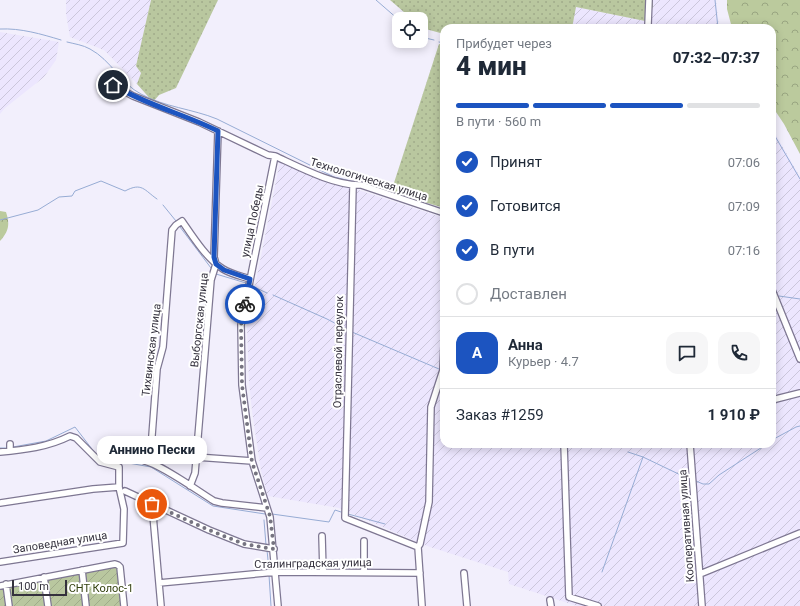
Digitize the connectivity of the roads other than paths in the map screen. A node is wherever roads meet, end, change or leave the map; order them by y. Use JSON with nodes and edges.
{"nodes":[{"id":1,"x":649,"y":0,"type":"edge"},
{"id":2,"x":648,"y":24,"type":"edge"},
{"id":3,"x":113,"y":85,"type":"dead end"},
{"id":4,"x":218,"y":131,"type":"junction"},
{"id":5,"x":275,"y":156,"type":"junction"},
{"id":6,"x":353,"y":186,"type":"junction"},
{"id":7,"x":440,"y":212,"type":"edge"},
{"id":8,"x":216,"y":264,"type":"junction"},
{"id":9,"x":250,"y":279,"type":"junction"},
{"id":10,"x":776,"y":305,"type":"edge"},
{"id":11,"x":800,"y":359,"type":"edge"},
{"id":12,"x":440,"y":379,"type":"edge"},
{"id":13,"x":800,"y":393,"type":"edge"},
{"id":14,"x":776,"y":399,"type":"edge"},
{"id":15,"x":564,"y":448,"type":"edge"},
{"id":16,"x":690,"y":448,"type":"edge"},
{"id":17,"x":0,"y":452,"type":"edge"},
{"id":18,"x":196,"y":457,"type":"junction"},
{"id":19,"x":252,"y":462,"type":"junction"},
{"id":20,"x":190,"y":486,"type":"junction"},
{"id":21,"x":119,"y":487,"type":"junction"},
{"id":22,"x":125,"y":491,"type":"dead end"},
{"id":23,"x":0,"y":503,"type":"edge"},
{"id":24,"x":152,"y":504,"type":"junction"},
{"id":25,"x":267,"y":508,"type":"junction"},
{"id":26,"x":800,"y":533,"type":"edge"},
{"id":27,"x":322,"y":536,"type":"dead end"},
{"id":28,"x":364,"y":541,"type":"dead end"},
{"id":29,"x":418,"y":547,"type":"junction"},
{"id":30,"x":274,"y":549,"type":"junction"},
{"id":31,"x":0,"y":562,"type":"edge"},
{"id":32,"x":82,"y":570,"type":"junction"},
{"id":33,"x":276,"y":572,"type":"junction"},
{"id":34,"x":323,"y":572,"type":"junction"},
{"id":35,"x":364,"y":572,"type":"junction"},
{"id":36,"x":420,"y":573,"type":"junction"},
{"id":37,"x":464,"y":573,"type":"dead end"},
{"id":38,"x":700,"y":574,"type":"junction"},
{"id":39,"x":44,"y":577,"type":"junction"},
{"id":40,"x":159,"y":583,"type":"junction"},
{"id":41,"x":3,"y":585,"type":"edge"},
{"id":42,"x":9,"y":606,"type":"edge"},
{"id":43,"x":48,"y":606,"type":"edge"},
{"id":44,"x":86,"y":606,"type":"edge"},
{"id":45,"x":124,"y":606,"type":"edge"},
{"id":46,"x":161,"y":606,"type":"edge"},
{"id":47,"x":278,"y":606,"type":"edge"},
{"id":48,"x":422,"y":606,"type":"edge"},
{"id":49,"x":468,"y":606,"type":"edge"},
{"id":50,"x":598,"y":606,"type":"edge"},
{"id":51,"x":702,"y":606,"type":"edge"}],
"edges":[{"from":1,"to":2,"type":"street"},
{"from":3,"to":4,"type":"street","name":"Технологическая улица"},
{"from":4,"to":5,"type":"street","name":"Технологическая улица"},
{"from":4,"to":8,"type":"street","name":"Выборгская улица"},
{"from":5,"to":6,"type":"street","name":"Технологическая улица"},
{"from":5,"to":9,"type":"street","name":"улица Победы"},
{"from":6,"to":7,"type":"street","name":"Технологическая улица"},
{"from":6,"to":29,"type":"street","name":"Отраслевой переулок"},
{"from":8,"to":9,"type":"street"},
{"from":8,"to":18,"type":"street","name":"Выборгская улица"},
{"from":8,"to":20,"type":"street","name":"Тихвинская улица"},
{"from":9,"to":19,"type":"street","name":"улица Победы"},
{"from":10,"to":11,"type":"street"},
{"from":12,"to":29,"type":"street"},
{"from":13,"to":14,"type":"street"},
{"from":15,"to":50,"type":"street"},
{"from":16,"to":38,"type":"street","name":"Кооперативная улица"},
{"from":17,"to":21,"type":"street"},
{"from":18,"to":19,"type":"street"},
{"from":18,"to":20,"type":"street","name":"Выборгская улица"},
{"from":19,"to":25,"type":"street","name":"улица Победы"},
{"from":20,"to":25,"type":"street"},
{"from":21,"to":23,"type":"street"},
{"from":21,"to":31,"type":"street","name":"Заповедная улица"},
{"from":22,"to":24,"type":"street"},
{"from":24,"to":30,"type":"street"},
{"from":24,"to":40,"type":"street"},
{"from":25,"to":30,"type":"street","name":"улица Победы"},
{"from":26,"to":38,"type":"street"},
{"from":27,"to":34,"type":"street"},
{"from":28,"to":35,"type":"street"},
{"from":29,"to":36,"type":"street"},
{"from":30,"to":33,"type":"street","name":"улица Победы"},
{"from":32,"to":39,"type":"street"},
{"from":32,"to":44,"type":"street"},
{"from":32,"to":45,"type":"street"},
{"from":33,"to":34,"type":"street","name":"Сталинградская улица"},
{"from":33,"to":40,"type":"street","name":"Сталинградская улица"},
{"from":33,"to":47,"type":"street","name":"улица Победы"},
{"from":34,"to":35,"type":"street","name":"Сталинградская улица"},
{"from":35,"to":36,"type":"street","name":"Сталинградская улица"},
{"from":36,"to":48,"type":"street"},
{"from":37,"to":49,"type":"street"},
{"from":38,"to":51,"type":"street","name":"Кооперативная улица"},
{"from":39,"to":41,"type":"street"},
{"from":39,"to":43,"type":"street"},
{"from":40,"to":46,"type":"street"},
{"from":41,"to":42,"type":"street"}]}
